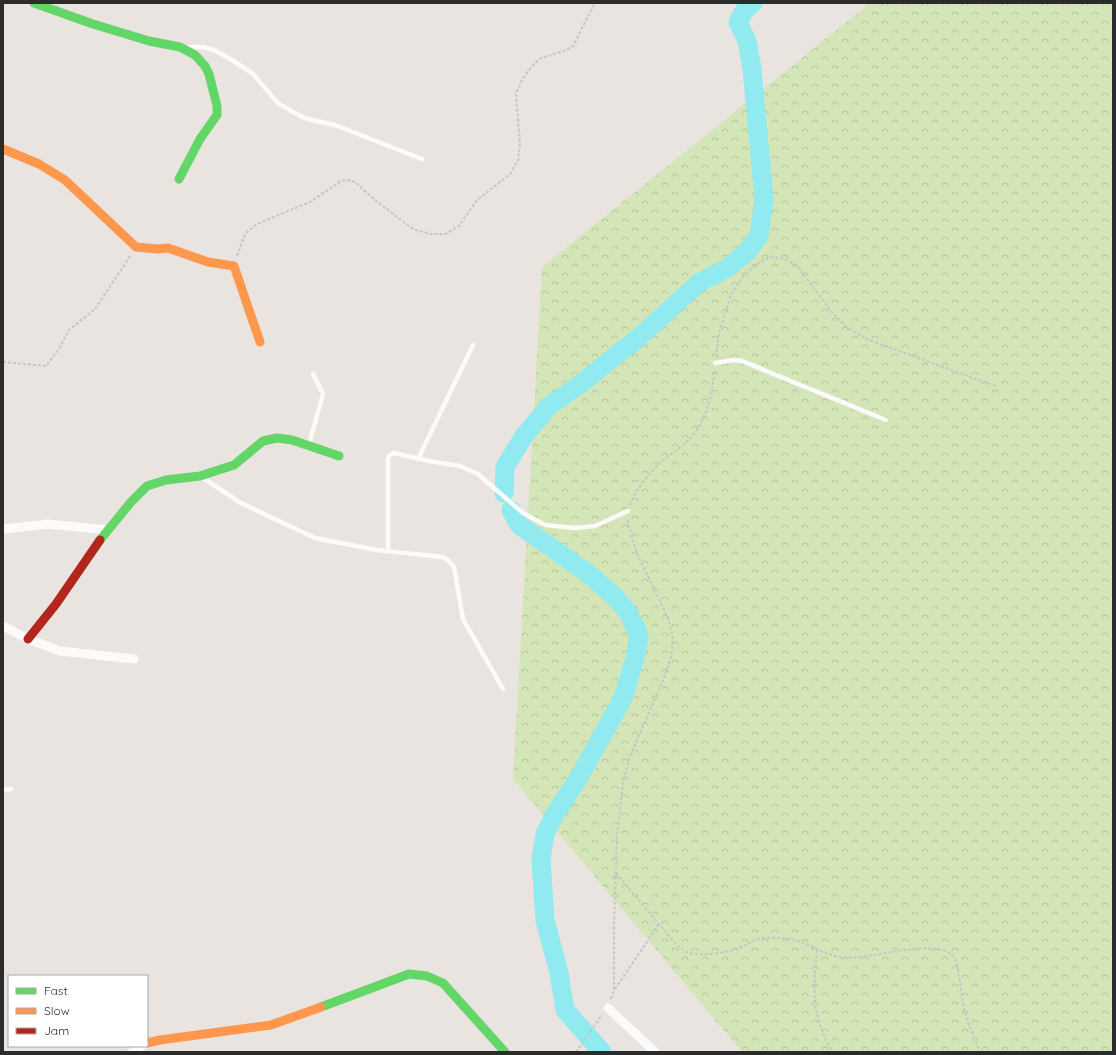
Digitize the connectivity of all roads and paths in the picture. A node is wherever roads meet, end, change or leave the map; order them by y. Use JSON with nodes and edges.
{"nodes":[{"id":1,"x":33,"y":3,"type":"edge"},
{"id":2,"x":595,"y":3,"type":"edge"},
{"id":3,"x":180,"y":47,"type":"junction"},
{"id":4,"x":3,"y":149,"type":"edge"},
{"id":5,"x":422,"y":160,"type":"dead end"},
{"id":6,"x":178,"y":178,"type":"dead end"},
{"id":7,"x":136,"y":247,"type":"junction"},
{"id":8,"x":234,"y":266,"type":"junction"},
{"id":9,"x":260,"y":342,"type":"dead end"},
{"id":10,"x":473,"y":345,"type":"dead end"},
{"id":11,"x":3,"y":362,"type":"edge"},
{"id":12,"x":715,"y":363,"type":"junction"},
{"id":13,"x":313,"y":374,"type":"dead end"},
{"id":14,"x":995,"y":386,"type":"dead end"},
{"id":15,"x":886,"y":420,"type":"dead end"},
{"id":16,"x":308,"y":446,"type":"junction"},
{"id":17,"x":339,"y":456,"type":"dead end"},
{"id":18,"x":418,"y":459,"type":"junction"},
{"id":19,"x":200,"y":476,"type":"junction"},
{"id":20,"x":628,"y":511,"type":"junction"},
{"id":21,"x":3,"y":529,"type":"edge"},
{"id":22,"x":107,"y":530,"type":"junction"},
{"id":23,"x":388,"y":551,"type":"junction"},
{"id":24,"x":3,"y":626,"type":"edge"},
{"id":25,"x":28,"y":639,"type":"junction"},
{"id":26,"x":134,"y":659,"type":"dead end"},
{"id":27,"x":503,"y":690,"type":"dead end"},
{"id":28,"x":11,"y":789,"type":"dead end"},
{"id":29,"x":3,"y":790,"type":"edge"},
{"id":30,"x":616,"y":873,"type":"junction"},
{"id":31,"x":659,"y":924,"type":"junction"},
{"id":32,"x":817,"y":950,"type":"junction"},
{"id":33,"x":614,"y":990,"type":"junction"},
{"id":34,"x":608,"y":1008,"type":"junction"},
{"id":35,"x":148,"y":1043,"type":"edge"},
{"id":36,"x":141,"y":1047,"type":"edge"},
{"id":37,"x":132,"y":1052,"type":"edge"},
{"id":38,"x":505,"y":1052,"type":"edge"},
{"id":39,"x":576,"y":1052,"type":"edge"},
{"id":40,"x":654,"y":1052,"type":"edge"},
{"id":41,"x":833,"y":1052,"type":"edge"},
{"id":42,"x":980,"y":1052,"type":"edge"}],
"edges":[{"from":1,"to":3,"type":"street"},
{"from":2,"to":8,"type":"path"},
{"from":3,"to":5,"type":"lane"},
{"from":3,"to":6,"type":"street"},
{"from":4,"to":7,"type":"street"},
{"from":7,"to":8,"type":"street"},
{"from":7,"to":11,"type":"path"},
{"from":8,"to":9,"type":"street"},
{"from":10,"to":18,"type":"lane"},
{"from":12,"to":14,"type":"path"},
{"from":12,"to":15,"type":"lane"},
{"from":12,"to":20,"type":"path"},
{"from":13,"to":16,"type":"lane"},
{"from":16,"to":17,"type":"street"},
{"from":16,"to":19,"type":"street"},
{"from":18,"to":20,"type":"lane"},
{"from":18,"to":23,"type":"lane"},
{"from":19,"to":22,"type":"street"},
{"from":19,"to":23,"type":"lane"},
{"from":20,"to":30,"type":"path"},
{"from":21,"to":22,"type":"street"},
{"from":22,"to":25,"type":"street"},
{"from":23,"to":27,"type":"lane"},
{"from":24,"to":25,"type":"street"},
{"from":25,"to":26,"type":"street"},
{"from":28,"to":29,"type":"lane"},
{"from":30,"to":31,"type":"path"},
{"from":30,"to":33,"type":"path"},
{"from":31,"to":32,"type":"path"},
{"from":31,"to":33,"type":"path"},
{"from":32,"to":41,"type":"path"},
{"from":32,"to":42,"type":"path"},
{"from":33,"to":34,"type":"path"},
{"from":34,"to":39,"type":"path"},
{"from":34,"to":40,"type":"street"},
{"from":35,"to":38,"type":"street"},
{"from":36,"to":37,"type":"street"}]}
